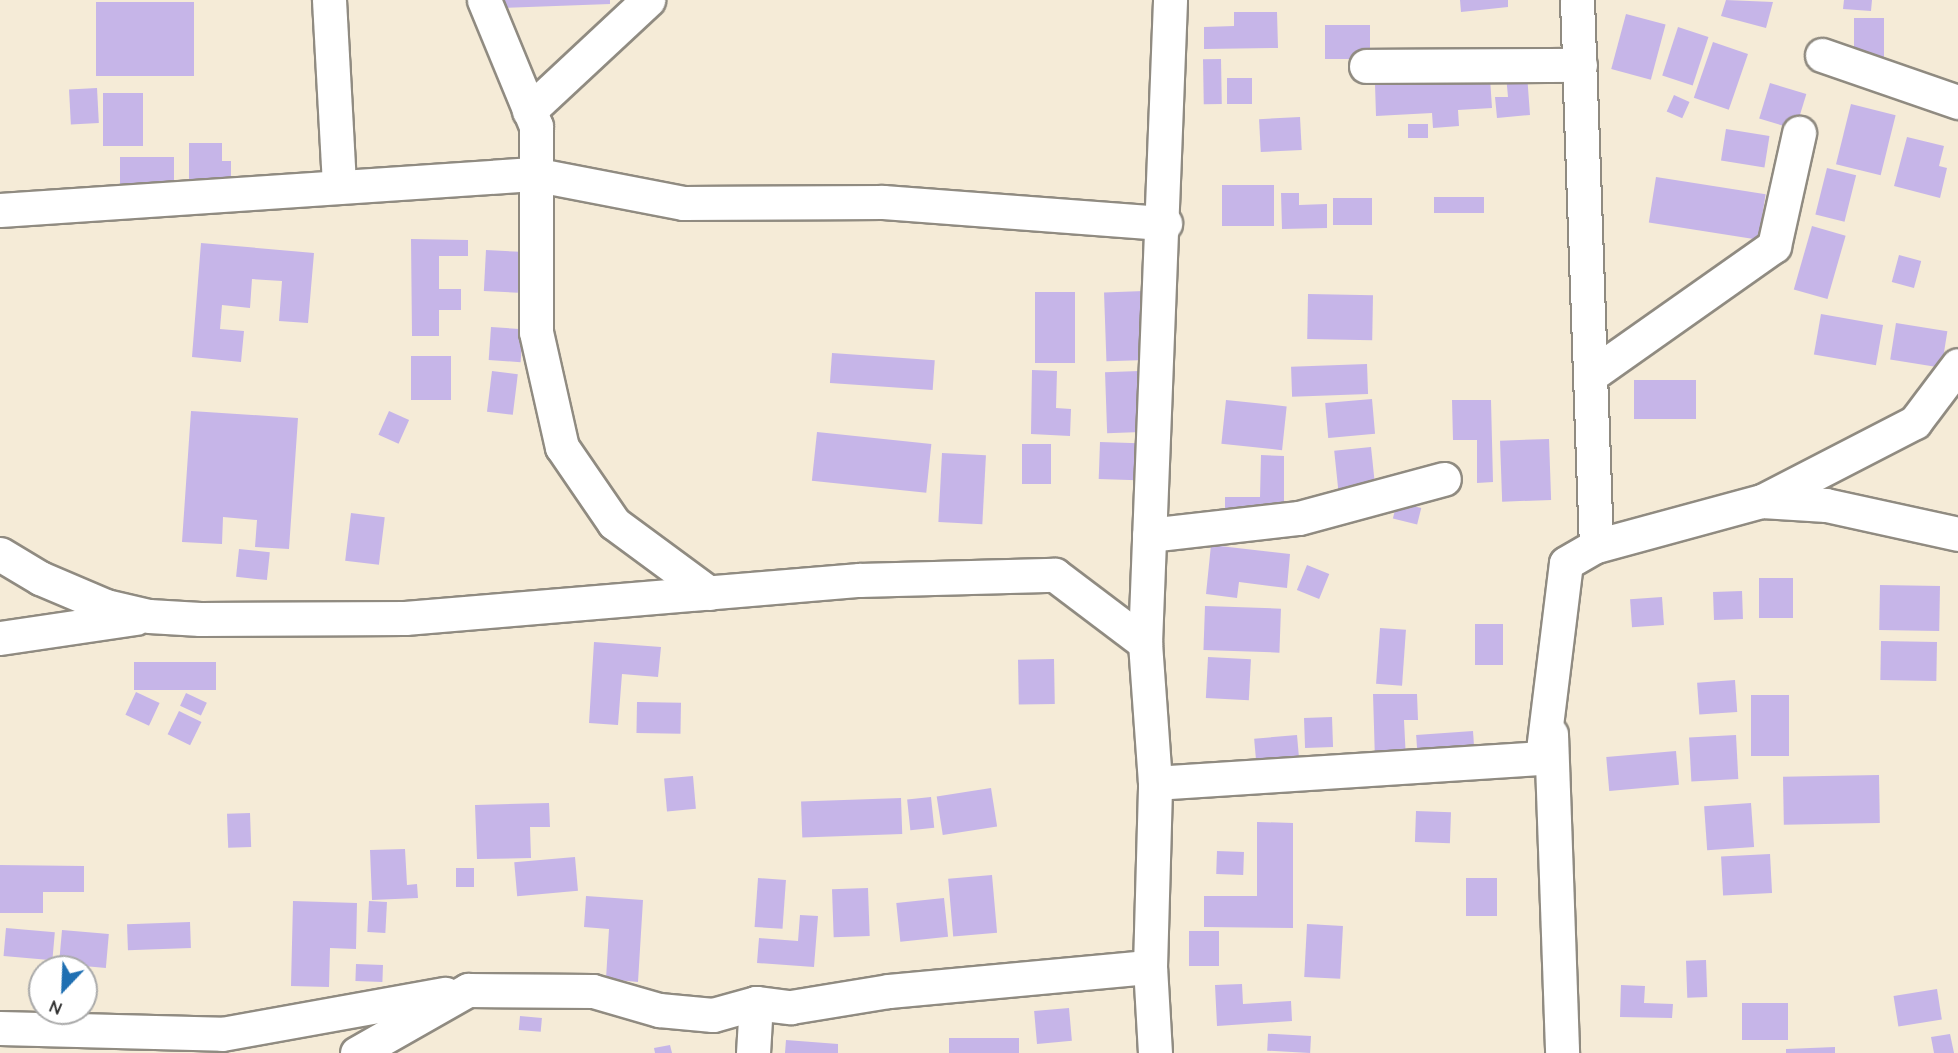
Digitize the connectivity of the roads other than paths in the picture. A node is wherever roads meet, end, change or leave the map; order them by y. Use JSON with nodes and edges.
{"nodes":[{"id":1,"x":329,"y":0,"type":"edge"},
{"id":2,"x":484,"y":0,"type":"edge"},
{"id":3,"x":1170,"y":0,"type":"edge"},
{"id":4,"x":1577,"y":0,"type":"edge"},
{"id":5,"x":645,"y":1,"type":"edge"},
{"id":6,"x":1822,"y":55,"type":"dead end"},
{"id":7,"x":1580,"y":65,"type":"junction"},
{"id":8,"x":1366,"y":66,"type":"dead end"},
{"id":9,"x":1958,"y":102,"type":"edge"},
{"id":10,"x":529,"y":111,"type":"junction"},
{"id":11,"x":1799,"y":133,"type":"dead end"},
{"id":12,"x":533,"y":174,"type":"junction"},
{"id":13,"x":339,"y":187,"type":"junction"},
{"id":14,"x":0,"y":210,"type":"edge"},
{"id":15,"x":1165,"y":223,"type":"junction"},
{"id":16,"x":1958,"y":365,"type":"edge"},
{"id":17,"x":1591,"y":375,"type":"junction"},
{"id":18,"x":1444,"y":479,"type":"dead end"},
{"id":19,"x":1762,"y":501,"type":"junction"},
{"id":20,"x":1958,"y":534,"type":"edge"},
{"id":21,"x":1149,"y":535,"type":"junction"},
{"id":22,"x":1596,"y":546,"type":"junction"},
{"id":23,"x":0,"y":554,"type":"edge"},
{"id":24,"x":709,"y":593,"type":"junction"},
{"id":25,"x":149,"y":616,"type":"junction"},
{"id":26,"x":0,"y":638,"type":"edge"},
{"id":27,"x":1145,"y":643,"type":"junction"},
{"id":28,"x":1550,"y":706,"type":"junction"},
{"id":29,"x":1156,"y":783,"type":"junction"},
{"id":30,"x":1150,"y":967,"type":"junction"},
{"id":31,"x":468,"y":990,"type":"junction"},
{"id":32,"x":756,"y":1003,"type":"junction"},
{"id":33,"x":0,"y":1028,"type":"edge"},
{"id":34,"x":357,"y":1053,"type":"edge"},
{"id":35,"x":753,"y":1053,"type":"edge"},
{"id":36,"x":1155,"y":1053,"type":"edge"},
{"id":37,"x":1562,"y":1053,"type":"edge"}],
"edges":[{"from":1,"to":13,"type":"street"},
{"from":2,"to":10,"type":"street"},
{"from":3,"to":15,"type":"street"},
{"from":4,"to":7,"type":"street"},
{"from":5,"to":10,"type":"street"},
{"from":6,"to":9,"type":"street"},
{"from":7,"to":8,"type":"street"},
{"from":7,"to":17,"type":"street"},
{"from":10,"to":12,"type":"street"},
{"from":11,"to":17,"type":"street"},
{"from":12,"to":13,"type":"street"},
{"from":12,"to":15,"type":"street"},
{"from":12,"to":24,"type":"street"},
{"from":13,"to":14,"type":"street"},
{"from":15,"to":21,"type":"street"},
{"from":16,"to":19,"type":"street"},
{"from":17,"to":22,"type":"street"},
{"from":18,"to":21,"type":"street"},
{"from":19,"to":20,"type":"street"},
{"from":19,"to":22,"type":"street"},
{"from":21,"to":27,"type":"street"},
{"from":22,"to":28,"type":"street"},
{"from":23,"to":25,"type":"street"},
{"from":24,"to":25,"type":"street"},
{"from":24,"to":27,"type":"street"},
{"from":25,"to":26,"type":"street"},
{"from":27,"to":29,"type":"street"},
{"from":28,"to":29,"type":"street"},
{"from":28,"to":37,"type":"street"},
{"from":29,"to":30,"type":"street"},
{"from":30,"to":32,"type":"street"},
{"from":30,"to":36,"type":"street"},
{"from":31,"to":32,"type":"street"},
{"from":31,"to":33,"type":"street"},
{"from":31,"to":34,"type":"street"},
{"from":32,"to":35,"type":"street"}]}
